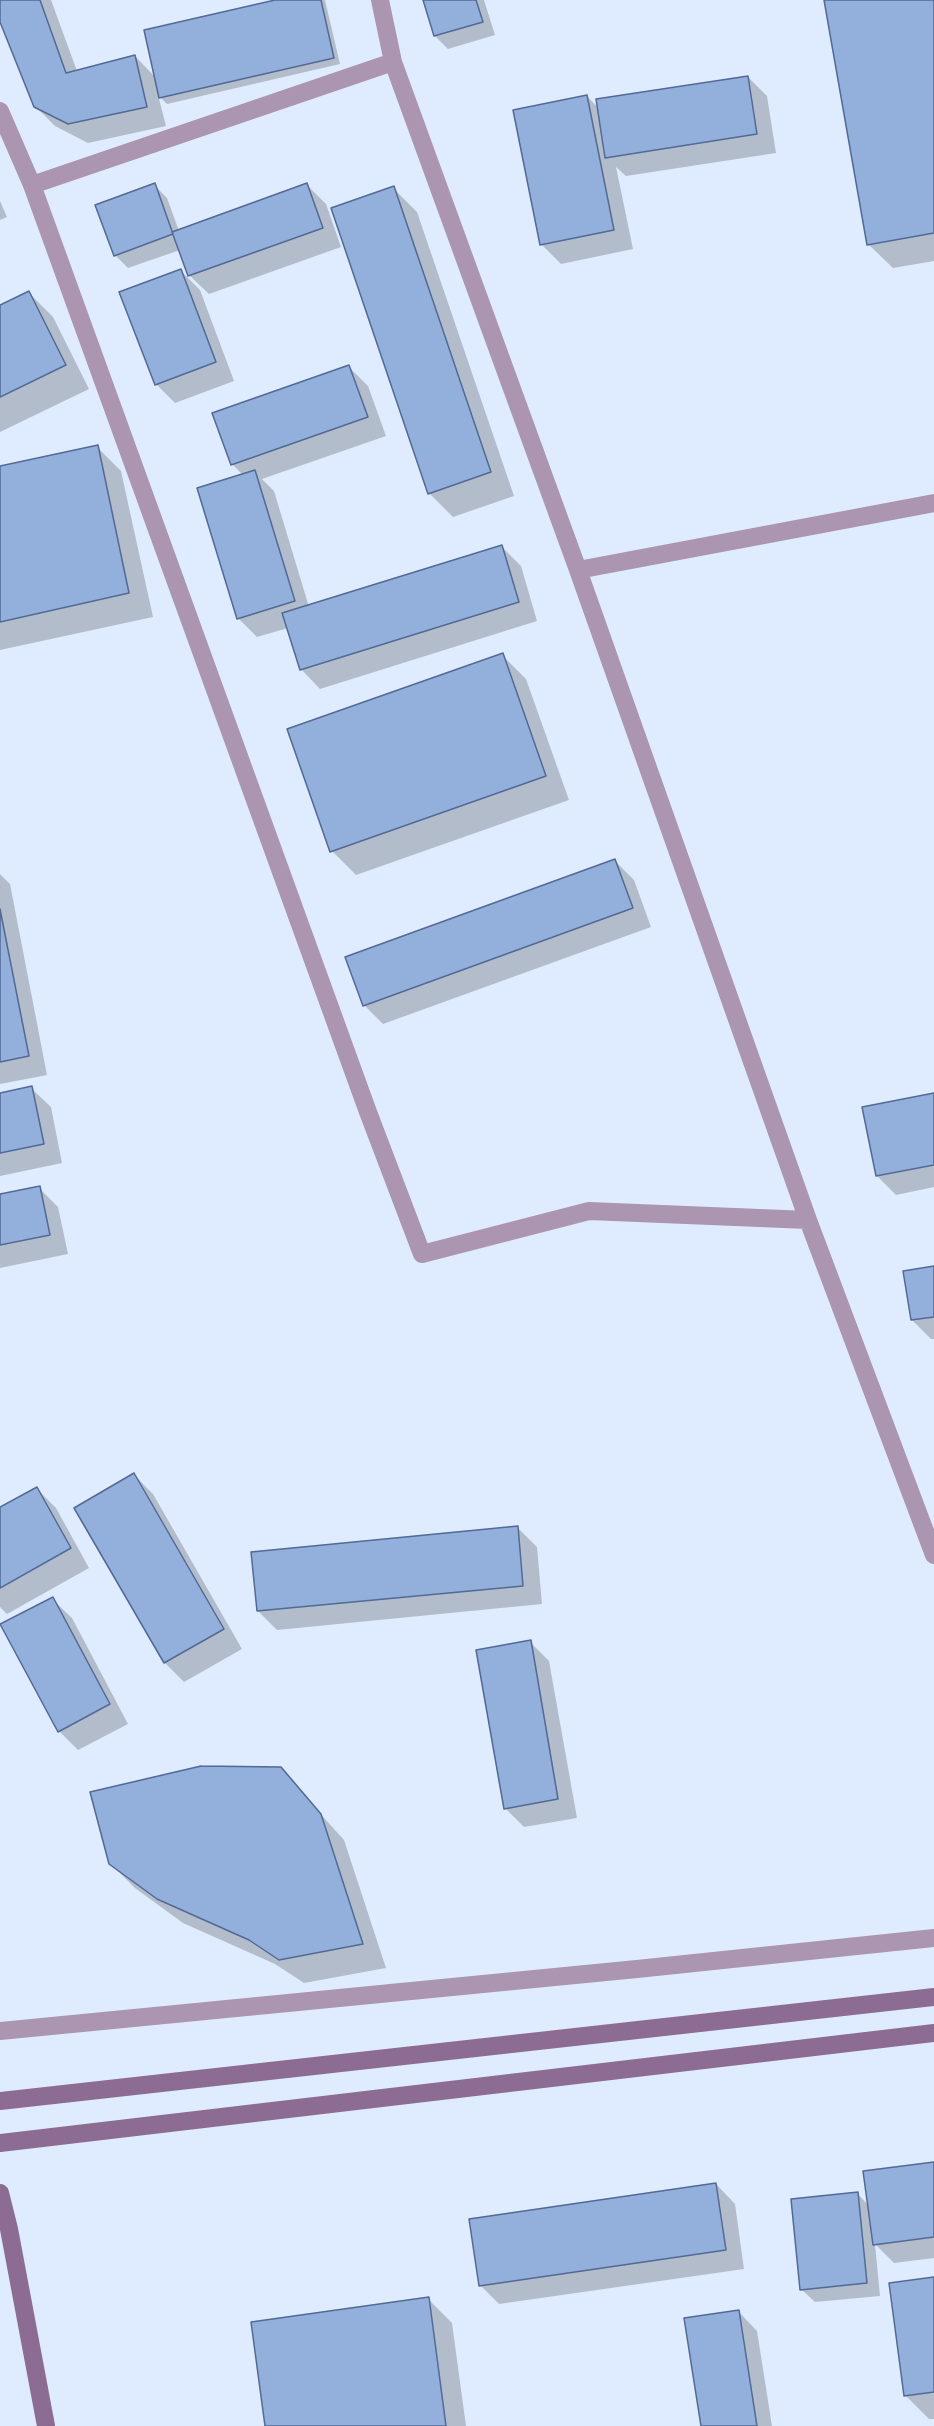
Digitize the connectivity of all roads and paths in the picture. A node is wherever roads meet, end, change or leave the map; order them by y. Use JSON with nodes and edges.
{"nodes":[{"id":1,"x":380,"y":0,"type":"edge"},
{"id":2,"x":393,"y":62,"type":"junction"},
{"id":3,"x":0,"y":111,"type":"edge"},
{"id":4,"x":32,"y":185,"type":"junction"},
{"id":5,"x":934,"y":503,"type":"edge"},
{"id":6,"x":578,"y":570,"type":"junction"},
{"id":7,"x":808,"y":1220,"type":"junction"},
{"id":8,"x":934,"y":1555,"type":"edge"},
{"id":9,"x":934,"y":1938,"type":"edge"},
{"id":10,"x":925,"y":1998,"type":"edge"},
{"id":11,"x":0,"y":2031,"type":"edge"},
{"id":12,"x":928,"y":2033,"type":"edge"},
{"id":13,"x":0,"y":2102,"type":"edge"},
{"id":14,"x":0,"y":2143,"type":"edge"},
{"id":15,"x":0,"y":2193,"type":"edge"},
{"id":16,"x":46,"y":2426,"type":"edge"}],
"edges":[{"from":1,"to":2,"type":"street"},
{"from":2,"to":4,"type":"street"},
{"from":2,"to":6,"type":"street"},
{"from":3,"to":4,"type":"street"},
{"from":4,"to":7,"type":"street"},
{"from":5,"to":6,"type":"street"},
{"from":6,"to":7,"type":"street"},
{"from":7,"to":8,"type":"street"},
{"from":9,"to":11,"type":"street"},
{"from":10,"to":13,"type":"street"},
{"from":12,"to":14,"type":"street"},
{"from":15,"to":16,"type":"street"}]}
